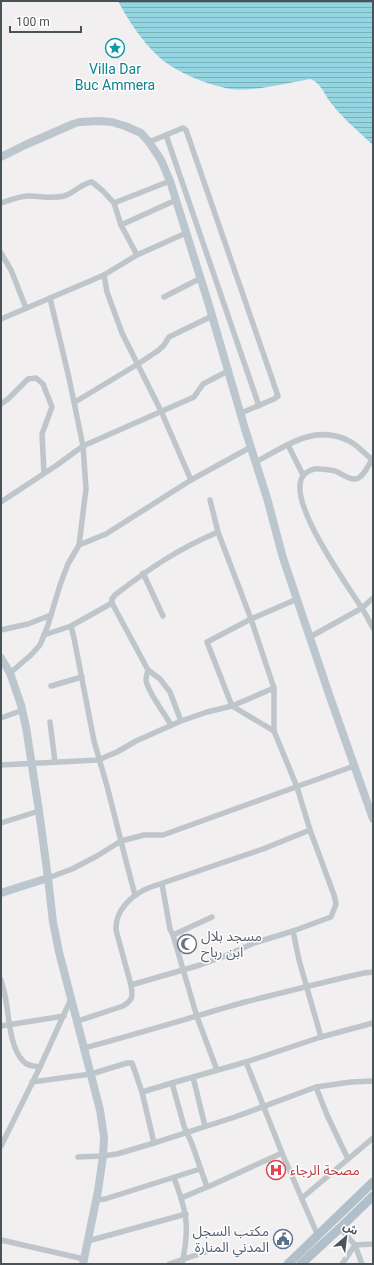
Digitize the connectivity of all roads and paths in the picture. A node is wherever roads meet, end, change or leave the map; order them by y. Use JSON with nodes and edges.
{"nodes":[{"id":1,"x":166,"y":135,"type":"junction"},
{"id":2,"x":149,"y":142,"type":"junction"},
{"id":3,"x":1,"y":157,"type":"edge"},
{"id":4,"x":170,"y":181,"type":"junction"},
{"id":5,"x":176,"y":200,"type":"junction"},
{"id":6,"x":1,"y":203,"type":"edge"},
{"id":7,"x":114,"y":203,"type":"junction"},
{"id":8,"x":121,"y":225,"type":"junction"},
{"id":9,"x":186,"y":233,"type":"junction"},
{"id":10,"x":1,"y":253,"type":"edge"},
{"id":11,"x":137,"y":255,"type":"junction"},
{"id":12,"x":104,"y":274,"type":"junction"},
{"id":13,"x":201,"y":278,"type":"junction"},
{"id":14,"x":164,"y":297,"type":"dead end"},
{"id":15,"x":50,"y":298,"type":"junction"},
{"id":16,"x":26,"y":308,"type":"junction"},
{"id":17,"x":212,"y":316,"type":"junction"},
{"id":18,"x":1,"y":319,"type":"edge"},
{"id":19,"x":138,"y":364,"type":"junction"},
{"id":20,"x":228,"y":371,"type":"junction"},
{"id":21,"x":75,"y":402,"type":"junction"},
{"id":22,"x":1,"y":404,"type":"edge"},
{"id":23,"x":259,"y":406,"type":"junction"},
{"id":24,"x":161,"y":411,"type":"junction"},
{"id":25,"x":241,"y":413,"type":"junction"},
{"id":26,"x":288,"y":445,"type":"junction"},
{"id":27,"x":83,"y":446,"type":"junction"},
{"id":28,"x":251,"y":447,"type":"junction"},
{"id":29,"x":372,"y":460,"type":"edge"},
{"id":30,"x":256,"y":462,"type":"junction"},
{"id":31,"x":44,"y":473,"type":"junction"},
{"id":32,"x":303,"y":475,"type":"junction"},
{"id":33,"x":191,"y":480,"type":"junction"},
{"id":34,"x":210,"y":500,"type":"dead end"},
{"id":35,"x":1,"y":502,"type":"edge"},
{"id":36,"x":218,"y":532,"type":"junction"},
{"id":37,"x":79,"y":545,"type":"junction"},
{"id":38,"x":143,"y":573,"type":"junction"},
{"id":39,"x":373,"y":598,"type":"edge"},
{"id":40,"x":297,"y":599,"type":"junction"},
{"id":41,"x":112,"y":603,"type":"junction"},
{"id":42,"x":362,"y":608,"type":"junction"},
{"id":43,"x":51,"y":615,"type":"junction"},
{"id":44,"x":163,"y":616,"type":"dead end"},
{"id":45,"x":251,"y":620,"type":"junction"},
{"id":46,"x":71,"y":626,"type":"junction"},
{"id":47,"x":373,"y":628,"type":"edge"},
{"id":48,"x":1,"y":630,"type":"edge"},
{"id":49,"x":44,"y":635,"type":"junction"},
{"id":50,"x":310,"y":638,"type":"junction"},
{"id":51,"x":1,"y":658,"type":"edge"},
{"id":52,"x":148,"y":670,"type":"junction"},
{"id":53,"x":10,"y":673,"type":"junction"},
{"id":54,"x":82,"y":678,"type":"junction"},
{"id":55,"x":51,"y":686,"type":"dead end"},
{"id":56,"x":274,"y":688,"type":"junction"},
{"id":57,"x":232,"y":706,"type":"junction"},
{"id":58,"x":22,"y":710,"type":"junction"},
{"id":59,"x":1,"y":718,"type":"edge"},
{"id":60,"x":182,"y":721,"type":"junction"},
{"id":61,"x":50,"y":722,"type":"dead end"},
{"id":62,"x":171,"y":725,"type":"junction"},
{"id":63,"x":274,"y":731,"type":"junction"},
{"id":64,"x":98,"y":760,"type":"junction"},
{"id":65,"x":54,"y":762,"type":"junction"},
{"id":66,"x":32,"y":764,"type":"junction"},
{"id":67,"x":1,"y":765,"type":"edge"},
{"id":68,"x":354,"y":766,"type":"junction"},
{"id":69,"x":297,"y":787,"type":"junction"},
{"id":70,"x":39,"y":811,"type":"junction"},
{"id":71,"x":373,"y":819,"type":"edge"},
{"id":72,"x":1,"y":823,"type":"edge"},
{"id":73,"x":310,"y":830,"type":"junction"},
{"id":74,"x":121,"y":841,"type":"junction"},
{"id":75,"x":48,"y":878,"type":"junction"},
{"id":76,"x":162,"y":884,"type":"junction"},
{"id":77,"x":1,"y":893,"type":"edge"},
{"id":78,"x":135,"y":895,"type":"junction"},
{"id":79,"x":212,"y":917,"type":"dead end"},
{"id":80,"x":293,"y":931,"type":"junction"},
{"id":81,"x":173,"y":935,"type":"junction"},
{"id":82,"x":184,"y":971,"type":"junction"},
{"id":83,"x":373,"y":972,"type":"edge"},
{"id":84,"x":1,"y":980,"type":"edge"},
{"id":85,"x":131,"y":985,"type":"junction"},
{"id":86,"x":306,"y":987,"type":"junction"},
{"id":87,"x":71,"y":999,"type":"junction"},
{"id":88,"x":64,"y":1016,"type":"junction"},
{"id":89,"x":197,"y":1017,"type":"junction"},
{"id":90,"x":78,"y":1021,"type":"junction"},
{"id":91,"x":373,"y":1023,"type":"edge"},
{"id":92,"x":10,"y":1024,"type":"junction"},
{"id":93,"x":1,"y":1026,"type":"edge"},
{"id":94,"x":321,"y":1037,"type":"junction"},
{"id":95,"x":84,"y":1048,"type":"junction"},
{"id":96,"x":246,"y":1062,"type":"junction"},
{"id":97,"x":40,"y":1067,"type":"junction"},
{"id":98,"x":217,"y":1070,"type":"junction"},
{"id":99,"x":91,"y":1074,"type":"junction"},
{"id":100,"x":193,"y":1077,"type":"junction"},
{"id":101,"x":373,"y":1081,"type":"edge"},
{"id":102,"x":32,"y":1082,"type":"junction"},
{"id":103,"x":172,"y":1082,"type":"junction"},
{"id":104,"x":316,"y":1087,"type":"junction"},
{"id":105,"x":142,"y":1092,"type":"junction"},
{"id":106,"x":264,"y":1106,"type":"junction"},
{"id":107,"x":205,"y":1126,"type":"junction"},
{"id":108,"x":187,"y":1132,"type":"junction"},
{"id":109,"x":373,"y":1138,"type":"edge"},
{"id":110,"x":154,"y":1143,"type":"junction"},
{"id":111,"x":1,"y":1146,"type":"edge"},
{"id":112,"x":282,"y":1153,"type":"junction"},
{"id":113,"x":103,"y":1156,"type":"junction"},
{"id":114,"x":78,"y":1157,"type":"dead end"},
{"id":115,"x":348,"y":1159,"type":"junction"},
{"id":116,"x":200,"y":1169,"type":"junction"},
{"id":117,"x":174,"y":1178,"type":"junction"},
{"id":118,"x":373,"y":1182,"type":"edge"},
{"id":119,"x":207,"y":1187,"type":"junction"},
{"id":120,"x":373,"y":1196,"type":"edge"},
{"id":121,"x":181,"y":1198,"type":"junction"},
{"id":122,"x":302,"y":1198,"type":"junction"},
{"id":123,"x":96,"y":1200,"type":"junction"},
{"id":124,"x":186,"y":1214,"type":"junction"},
{"id":125,"x":340,"y":1228,"type":"junction"},
{"id":126,"x":318,"y":1236,"type":"junction"},
{"id":127,"x":1,"y":1240,"type":"edge"},
{"id":128,"x":88,"y":1241,"type":"junction"},
{"id":129,"x":373,"y":1244,"type":"edge"},
{"id":130,"x":355,"y":1245,"type":"junction"},
{"id":131,"x":211,"y":1250,"type":"dead end"},
{"id":132,"x":84,"y":1262,"type":"edge"},
{"id":133,"x":183,"y":1262,"type":"edge"},
{"id":134,"x":169,"y":1264,"type":"edge"},
{"id":135,"x":288,"y":1264,"type":"edge"},
{"id":136,"x":301,"y":1264,"type":"edge"},
{"id":137,"x":342,"y":1264,"type":"edge"},
{"id":138,"x":362,"y":1264,"type":"edge"}],
"edges":[{"from":1,"to":2,"type":"street"},
{"from":1,"to":23,"type":"street"},
{"from":1,"to":23,"type":"street"},
{"from":2,"to":3,"type":"street"},
{"from":2,"to":4,"type":"street"},
{"from":4,"to":5,"type":"street"},
{"from":4,"to":7,"type":"street"},
{"from":5,"to":8,"type":"street"},
{"from":5,"to":9,"type":"street"},
{"from":6,"to":7,"type":"street"},
{"from":7,"to":8,"type":"street"},
{"from":8,"to":11,"type":"street"},
{"from":9,"to":11,"type":"street"},
{"from":9,"to":13,"type":"street"},
{"from":10,"to":16,"type":"street"},
{"from":11,"to":12,"type":"street"},
{"from":12,"to":15,"type":"street"},
{"from":12,"to":19,"type":"street"},
{"from":13,"to":14,"type":"street"},
{"from":13,"to":17,"type":"street"},
{"from":15,"to":16,"type":"street"},
{"from":15,"to":21,"type":"street"},
{"from":16,"to":18,"type":"street"},
{"from":17,"to":19,"type":"street"},
{"from":17,"to":20,"type":"street"},
{"from":19,"to":21,"type":"street"},
{"from":19,"to":24,"type":"street"},
{"from":20,"to":24,"type":"street"},
{"from":20,"to":25,"type":"street"},
{"from":21,"to":27,"type":"street"},
{"from":22,"to":31,"type":"street"},
{"from":23,"to":25,"type":"street"},
{"from":24,"to":27,"type":"street"},
{"from":24,"to":33,"type":"street"},
{"from":25,"to":28,"type":"street"},
{"from":26,"to":29,"type":"street"},
{"from":26,"to":30,"type":"street"},
{"from":26,"to":32,"type":"street"},
{"from":27,"to":31,"type":"street"},
{"from":27,"to":37,"type":"street"},
{"from":28,"to":30,"type":"street"},
{"from":28,"to":33,"type":"street"},
{"from":29,"to":32,"type":"street"},
{"from":30,"to":40,"type":"street"},
{"from":31,"to":35,"type":"street"},
{"from":32,"to":42,"type":"street"},
{"from":33,"to":37,"type":"street"},
{"from":34,"to":36,"type":"street"},
{"from":36,"to":38,"type":"street"},
{"from":36,"to":45,"type":"street"},
{"from":37,"to":43,"type":"street"},
{"from":38,"to":41,"type":"street"},
{"from":38,"to":44,"type":"street"},
{"from":39,"to":42,"type":"street"},
{"from":40,"to":45,"type":"street"},
{"from":40,"to":50,"type":"street"},
{"from":41,"to":46,"type":"street"},
{"from":41,"to":52,"type":"street"},
{"from":42,"to":47,"type":"street"},
{"from":42,"to":50,"type":"street"},
{"from":43,"to":48,"type":"street"},
{"from":43,"to":49,"type":"street"},
{"from":45,"to":56,"type":"street"},
{"from":45,"to":57,"type":"street"},
{"from":46,"to":49,"type":"street"},
{"from":46,"to":54,"type":"street"},
{"from":49,"to":53,"type":"street"},
{"from":50,"to":68,"type":"street"},
{"from":51,"to":53,"type":"street"},
{"from":52,"to":60,"type":"street"},
{"from":52,"to":62,"type":"street"},
{"from":53,"to":58,"type":"street"},
{"from":54,"to":55,"type":"street"},
{"from":54,"to":64,"type":"street"},
{"from":56,"to":57,"type":"street"},
{"from":56,"to":63,"type":"street"},
{"from":57,"to":60,"type":"street"},
{"from":57,"to":63,"type":"street"},
{"from":58,"to":59,"type":"street"},
{"from":58,"to":66,"type":"street"},
{"from":60,"to":62,"type":"street"},
{"from":61,"to":65,"type":"street"},
{"from":62,"to":64,"type":"street"},
{"from":63,"to":69,"type":"street"},
{"from":64,"to":65,"type":"street"},
{"from":64,"to":74,"type":"street"},
{"from":65,"to":66,"type":"street"},
{"from":66,"to":67,"type":"street"},
{"from":66,"to":70,"type":"street"},
{"from":68,"to":69,"type":"street"},
{"from":68,"to":71,"type":"street"},
{"from":69,"to":73,"type":"street"},
{"from":69,"to":74,"type":"street"},
{"from":70,"to":72,"type":"street"},
{"from":70,"to":75,"type":"street"},
{"from":73,"to":76,"type":"street"},
{"from":73,"to":80,"type":"street"},
{"from":74,"to":75,"type":"street"},
{"from":74,"to":78,"type":"street"},
{"from":75,"to":77,"type":"street"},
{"from":75,"to":87,"type":"street"},
{"from":76,"to":78,"type":"street"},
{"from":76,"to":81,"type":"street"},
{"from":78,"to":85,"type":"street"},
{"from":79,"to":81,"type":"street"},
{"from":80,"to":82,"type":"street"},
{"from":80,"to":86,"type":"street"},
{"from":81,"to":82,"type":"street"},
{"from":82,"to":85,"type":"street"},
{"from":82,"to":89,"type":"street"},
{"from":83,"to":86,"type":"street"},
{"from":84,"to":92,"type":"street"},
{"from":85,"to":90,"type":"street"},
{"from":86,"to":89,"type":"street"},
{"from":86,"to":94,"type":"street"},
{"from":87,"to":88,"type":"street"},
{"from":87,"to":90,"type":"street"},
{"from":88,"to":92,"type":"street"},
{"from":88,"to":97,"type":"street"},
{"from":89,"to":95,"type":"street"},
{"from":89,"to":98,"type":"street"},
{"from":90,"to":95,"type":"street"},
{"from":91,"to":94,"type":"street"},
{"from":92,"to":93,"type":"street"},
{"from":92,"to":97,"type":"street"},
{"from":94,"to":96,"type":"street"},
{"from":95,"to":99,"type":"street"},
{"from":96,"to":98,"type":"street"},
{"from":96,"to":106,"type":"street"},
{"from":97,"to":102,"type":"street"},
{"from":98,"to":100,"type":"street"},
{"from":99,"to":102,"type":"street"},
{"from":99,"to":105,"type":"street"},
{"from":99,"to":113,"type":"street"},
{"from":100,"to":103,"type":"street"},
{"from":100,"to":107,"type":"street"},
{"from":101,"to":104,"type":"street"},
{"from":102,"to":111,"type":"street"},
{"from":103,"to":105,"type":"street"},
{"from":103,"to":108,"type":"street"},
{"from":104,"to":106,"type":"street"},
{"from":104,"to":115,"type":"street"},
{"from":105,"to":110,"type":"street"},
{"from":106,"to":107,"type":"street"},
{"from":106,"to":112,"type":"street"},
{"from":107,"to":108,"type":"street"},
{"from":108,"to":110,"type":"street"},
{"from":108,"to":116,"type":"street"},
{"from":109,"to":115,"type":"street"},
{"from":110,"to":113,"type":"street"},
{"from":112,"to":119,"type":"street"},
{"from":112,"to":122,"type":"street"},
{"from":113,"to":114,"type":"street"},
{"from":113,"to":123,"type":"street"},
{"from":115,"to":122,"type":"street"},
{"from":116,"to":117,"type":"street"},
{"from":116,"to":119,"type":"street"},
{"from":117,"to":121,"type":"street"},
{"from":117,"to":123,"type":"street"},
{"from":118,"to":126,"type":"main road"},
{"from":119,"to":121,"type":"street"},
{"from":120,"to":125,"type":"main road"},
{"from":121,"to":124,"type":"street"},
{"from":122,"to":126,"type":"street"},
{"from":123,"to":128,"type":"street"},
{"from":124,"to":128,"type":"street"},
{"from":124,"to":133,"type":"street"},
{"from":125,"to":130,"type":"street"},
{"from":125,"to":136,"type":"main road"},
{"from":126,"to":135,"type":"main road"},
{"from":127,"to":132,"type":"street"},
{"from":128,"to":132,"type":"street"},
{"from":129,"to":130,"type":"street"},
{"from":130,"to":137,"type":"street"},
{"from":130,"to":138,"type":"street"},
{"from":131,"to":133,"type":"street"},
{"from":133,"to":134,"type":"street"}]}
